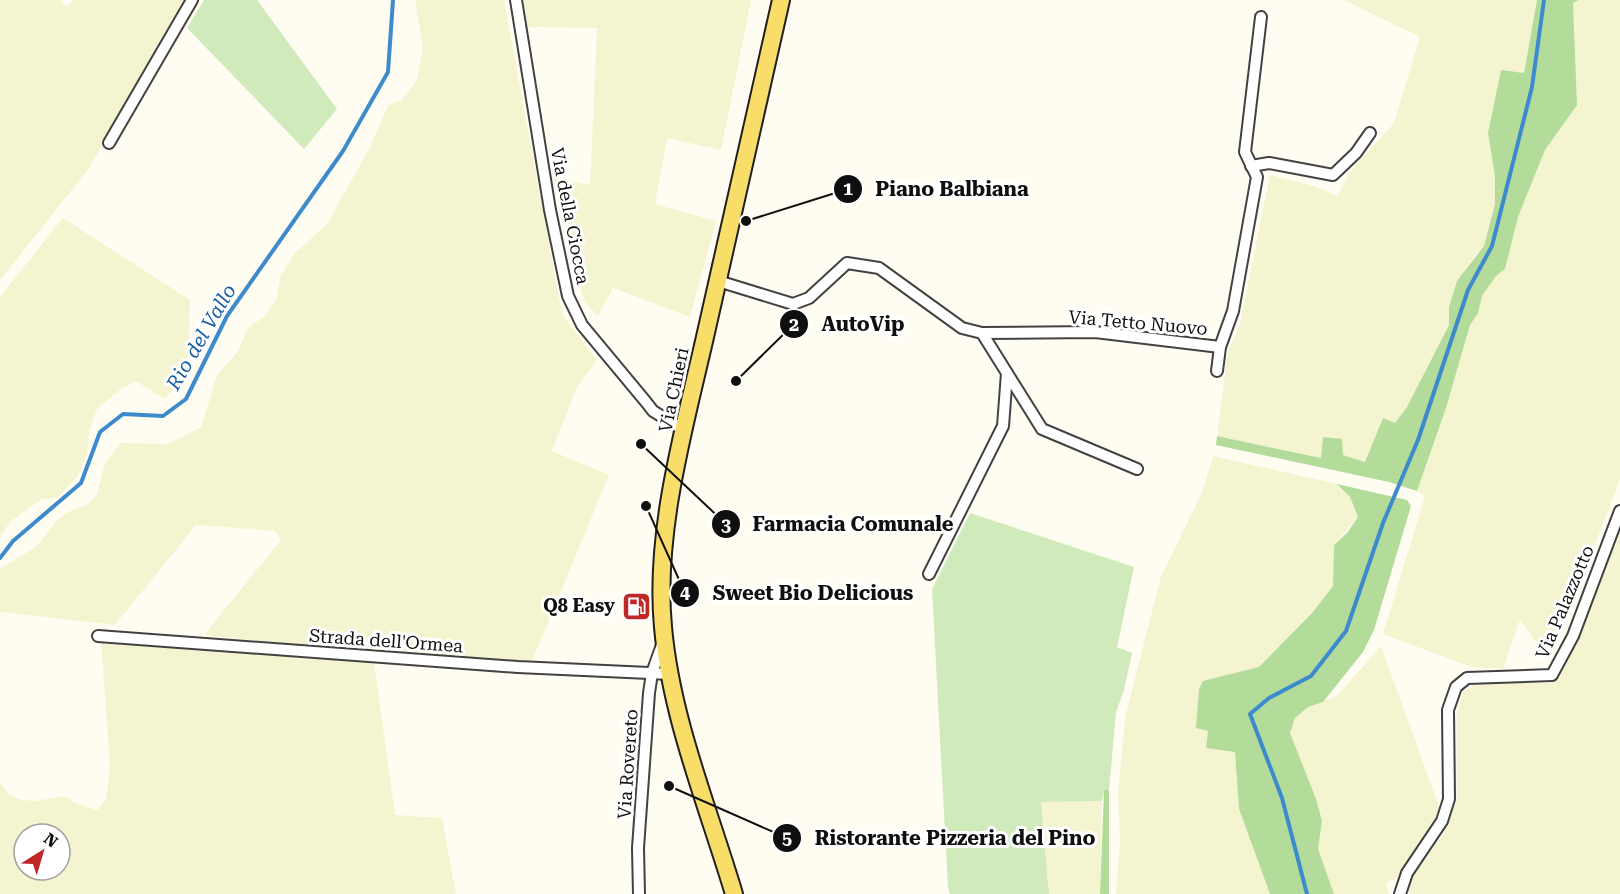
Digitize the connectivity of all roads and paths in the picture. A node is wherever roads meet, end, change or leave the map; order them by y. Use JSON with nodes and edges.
{"nodes":[{"id":1,"x":192,"y":0,"type":"edge"},
{"id":2,"x":516,"y":0,"type":"edge"},
{"id":3,"x":782,"y":0,"type":"edge"},
{"id":4,"x":1261,"y":17,"type":"dead end"},
{"id":5,"x":1370,"y":133,"type":"dead end"},
{"id":6,"x":109,"y":143,"type":"dead end"},
{"id":7,"x":1251,"y":166,"type":"junction"},
{"id":8,"x":718,"y":281,"type":"junction"},
{"id":9,"x":982,"y":333,"type":"junction"},
{"id":10,"x":1220,"y":346,"type":"junction"},
{"id":11,"x":1217,"y":371,"type":"dead end"},
{"id":12,"x":1007,"y":372,"type":"junction"},
{"id":13,"x":684,"y":430,"type":"junction"},
{"id":14,"x":1137,"y":469,"type":"dead end"},
{"id":15,"x":1620,"y":511,"type":"edge"},
{"id":16,"x":929,"y":574,"type":"dead end"},
{"id":17,"x":98,"y":636,"type":"dead end"},
{"id":18,"x":664,"y":638,"type":"junction"},
{"id":19,"x":652,"y":673,"type":"junction"},
{"id":20,"x":671,"y":674,"type":"junction"},
{"id":21,"x":639,"y":894,"type":"edge"},
{"id":22,"x":734,"y":894,"type":"edge"},
{"id":23,"x":1400,"y":894,"type":"edge"}],
"edges":[{"from":1,"to":6,"type":"street"},
{"from":2,"to":13,"type":"street","name":"Via della Ciocca"},
{"from":3,"to":8,"type":"main road","name":"Via Chieri"},
{"from":4,"to":7,"type":"street","name":"Via Tetto Nuovo"},
{"from":5,"to":7,"type":"street"},
{"from":7,"to":10,"type":"street","name":"Via Tetto Nuovo"},
{"from":8,"to":9,"type":"street","name":"Via Tetto Nuovo"},
{"from":8,"to":13,"type":"main road","name":"Via Chieri"},
{"from":9,"to":10,"type":"street","name":"Via Tetto Nuovo"},
{"from":9,"to":12,"type":"street"},
{"from":10,"to":11,"type":"street","name":"Via Tetto Nuovo"},
{"from":12,"to":14,"type":"street"},
{"from":12,"to":16,"type":"street"},
{"from":13,"to":18,"type":"main road","name":"Via Chieri"},
{"from":15,"to":23,"type":"street","name":"Via Palazzotto"},
{"from":17,"to":19,"type":"street","name":"Strada dell'Ormea"},
{"from":18,"to":19,"type":"street","name":"Via Rovereto"},
{"from":18,"to":20,"type":"main road","name":"Via Chieri"},
{"from":19,"to":20,"type":"street","name":"Strada dell'Ormea"},
{"from":19,"to":21,"type":"street","name":"Via Rovereto"},
{"from":20,"to":22,"type":"main road","name":"Via Chieri"}]}
